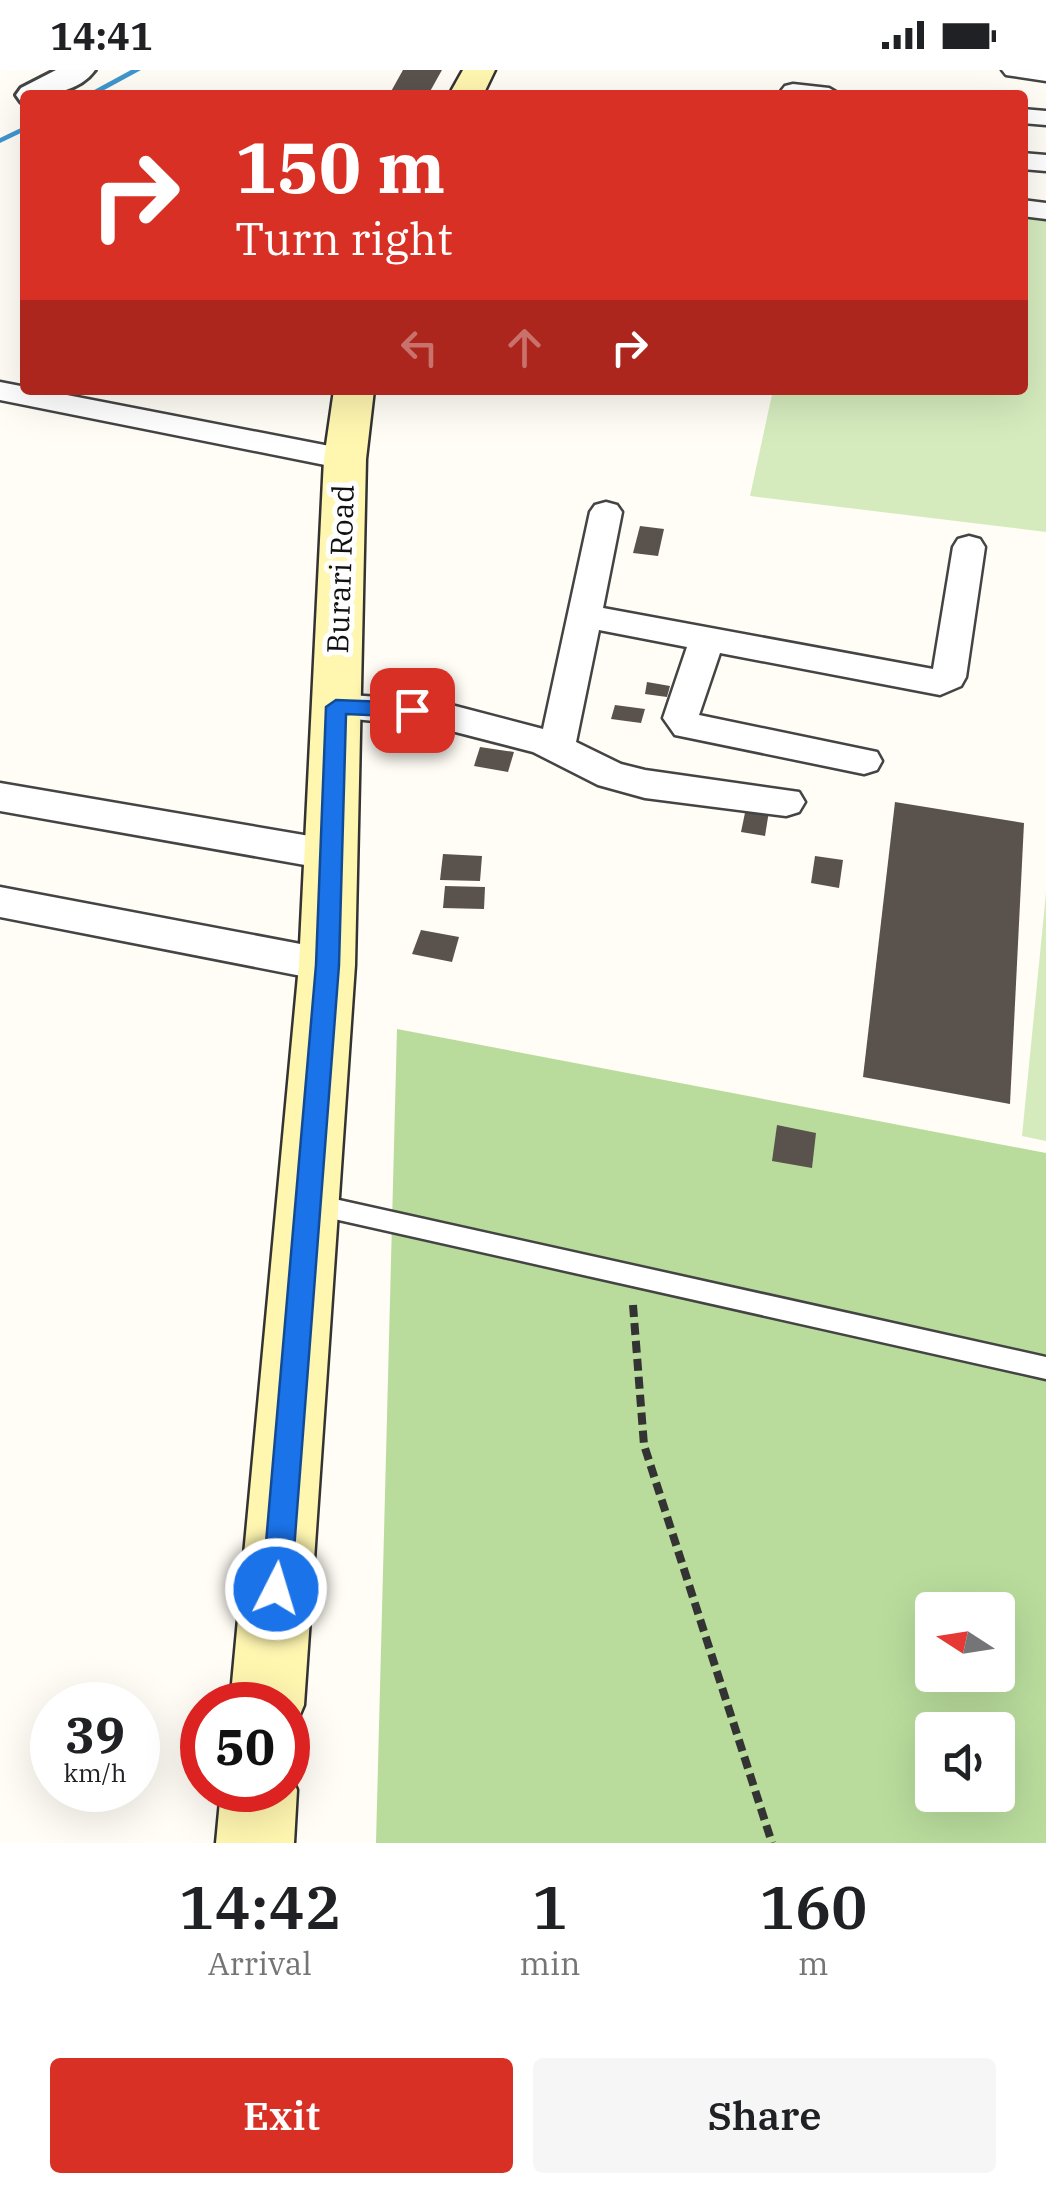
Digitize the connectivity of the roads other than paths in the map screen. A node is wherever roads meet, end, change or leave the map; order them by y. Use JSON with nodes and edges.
{"nodes":[{"id":1,"x":80,"y":70,"type":"edge"},
{"id":2,"x":1014,"y":70,"type":"edge"},
{"id":3,"x":1046,"y":74,"type":"edge"},
{"id":4,"x":42,"y":90,"type":"edge"},
{"id":5,"x":20,"y":395,"type":"edge"},
{"id":6,"x":353,"y":395,"type":"edge"},
{"id":7,"x":345,"y":459,"type":"junction"},
{"id":8,"x":606,"y":512,"type":"dead end"},
{"id":9,"x":968,"y":547,"type":"dead end"},
{"id":10,"x":584,"y":616,"type":"junction"},
{"id":11,"x":708,"y":640,"type":"junction"},
{"id":12,"x":336,"y":707,"type":"junction"},
{"id":13,"x":557,"y":748,"type":"junction"},
{"id":14,"x":864,"y":761,"type":"dead end"},
{"id":15,"x":0,"y":797,"type":"edge"},
{"id":16,"x":786,"y":802,"type":"dead end"},
{"id":17,"x":333,"y":855,"type":"junction"},
{"id":18,"x":0,"y":902,"type":"edge"},
{"id":19,"x":327,"y":965,"type":"junction"},
{"id":20,"x":310,"y":1204,"type":"junction"},
{"id":21,"x":1046,"y":1368,"type":"edge"},
{"id":22,"x":269,"y":1682,"type":"edge"},
{"id":23,"x":258,"y":1812,"type":"edge"},
{"id":24,"x":255,"y":1843,"type":"edge"}],
"edges":[{"from":1,"to":4,"type":"street"},
{"from":2,"to":3,"type":"street"},
{"from":5,"to":7,"type":"street"},
{"from":6,"to":7,"type":"main road","name":"Burari Road"},
{"from":7,"to":12,"type":"main road","name":"Burari Road"},
{"from":8,"to":10,"type":"street"},
{"from":9,"to":11,"type":"street"},
{"from":10,"to":11,"type":"street"},
{"from":10,"to":13,"type":"street"},
{"from":11,"to":14,"type":"street"},
{"from":12,"to":13,"type":"street"},
{"from":12,"to":17,"type":"main road","name":"Burari Road"},
{"from":13,"to":16,"type":"street"},
{"from":15,"to":17,"type":"street"},
{"from":17,"to":19,"type":"main road","name":"Burari Road"},
{"from":18,"to":19,"type":"street"},
{"from":19,"to":20,"type":"main road","name":"Burari Road"},
{"from":20,"to":21,"type":"lane"},
{"from":20,"to":22,"type":"main road","name":"Burari Road"},
{"from":23,"to":24,"type":"main road"}]}
